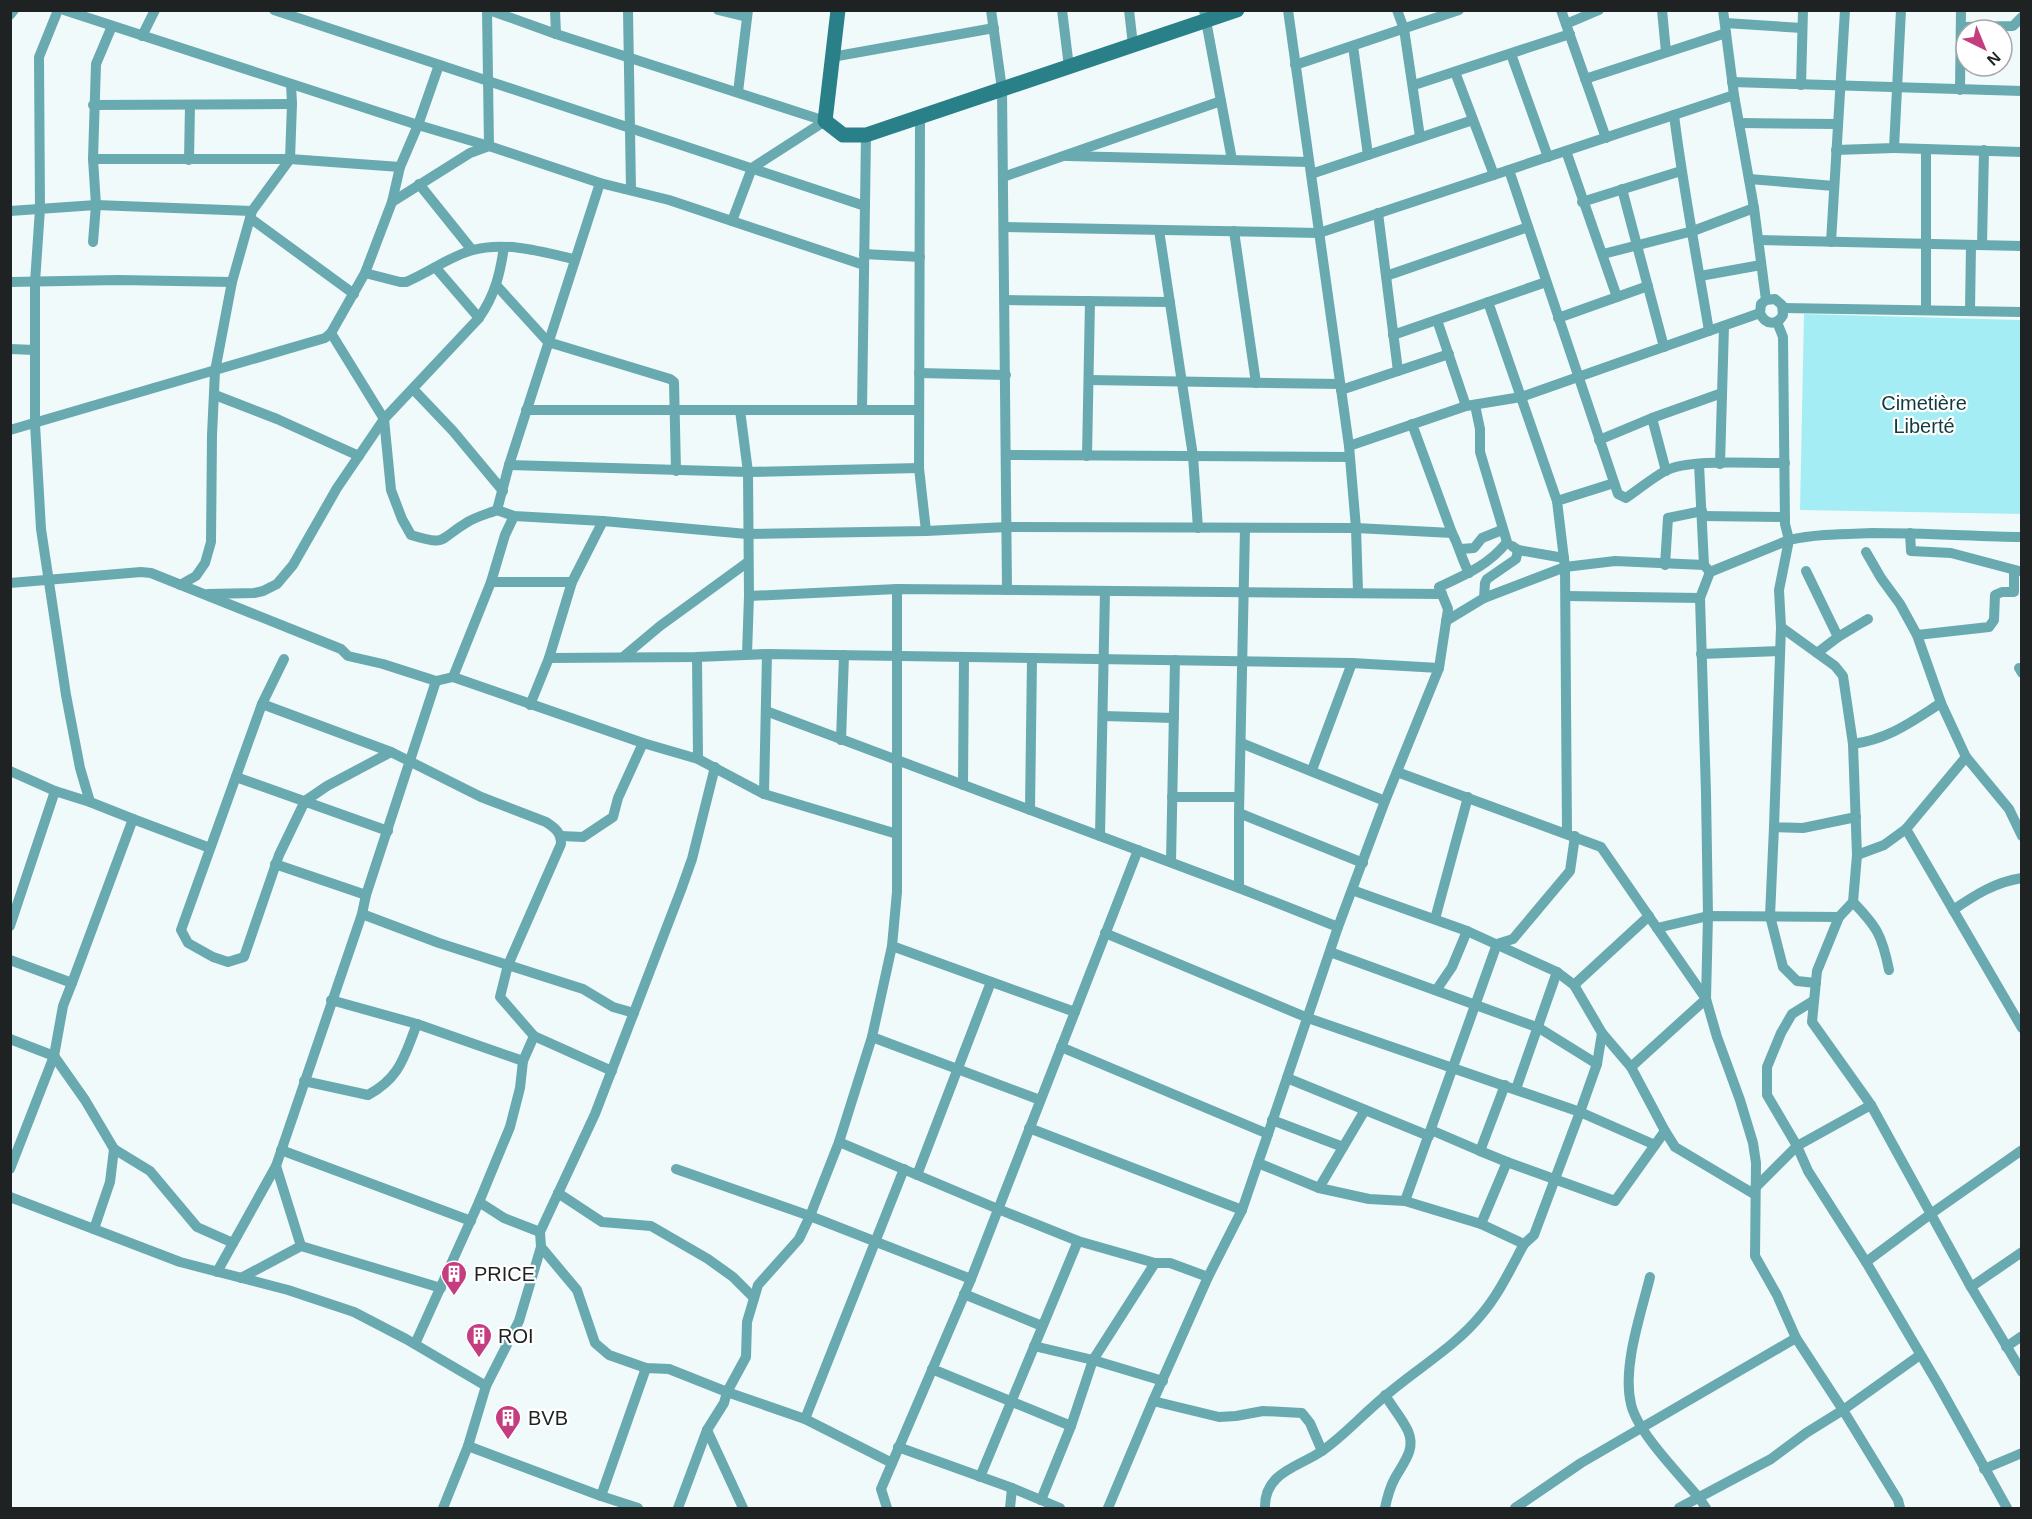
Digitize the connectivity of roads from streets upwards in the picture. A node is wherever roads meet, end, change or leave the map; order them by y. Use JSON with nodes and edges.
{"nodes":[{"id":1,"x":14,"y":10,"type":"edge"},
{"id":2,"x":58,"y":10,"type":"edge"},
{"id":3,"x":64,"y":10,"type":"edge"},
{"id":4,"x":155,"y":10,"type":"edge"},
{"id":5,"x":274,"y":10,"type":"edge"},
{"id":6,"x":488,"y":10,"type":"edge"},
{"id":7,"x":555,"y":10,"type":"edge"},
{"id":8,"x":628,"y":10,"type":"edge"},
{"id":9,"x":718,"y":10,"type":"edge"},
{"id":10,"x":838,"y":10,"type":"edge"},
{"id":11,"x":992,"y":10,"type":"edge"},
{"id":12,"x":1062,"y":10,"type":"edge"},
{"id":13,"x":1129,"y":10,"type":"edge"},
{"id":14,"x":1238,"y":10,"type":"edge"},
{"id":15,"x":1288,"y":10,"type":"edge"},
{"id":16,"x":1397,"y":10,"type":"edge"},
{"id":17,"x":1459,"y":10,"type":"edge"},
{"id":18,"x":1562,"y":10,"type":"edge"},
{"id":19,"x":1599,"y":10,"type":"edge"},
{"id":20,"x":1662,"y":10,"type":"edge"},
{"id":21,"x":1723,"y":10,"type":"edge"},
{"id":22,"x":1803,"y":10,"type":"edge"},
{"id":23,"x":1845,"y":10,"type":"edge"},
{"id":24,"x":1900,"y":10,"type":"edge"},
{"id":25,"x":747,"y":14,"type":"edge"},
{"id":26,"x":10,"y":15,"type":"edge"},
{"id":27,"x":1205,"y":16,"type":"edge"},
{"id":28,"x":112,"y":26,"type":"junction"},
{"id":29,"x":994,"y":28,"type":"junction"},
{"id":30,"x":1725,"y":28,"type":"junction"},
{"id":31,"x":1802,"y":28,"type":"junction"},
{"id":32,"x":1404,"y":29,"type":"junction"},
{"id":33,"x":1568,"y":29,"type":"junction"},
{"id":34,"x":556,"y":34,"type":"junction"},
{"id":35,"x":142,"y":36,"type":"junction"},
{"id":36,"x":1133,"y":45,"type":"junction"},
{"id":37,"x":1353,"y":46,"type":"junction"},
{"id":38,"x":1666,"y":52,"type":"junction"},
{"id":39,"x":1511,"y":54,"type":"junction"},
{"id":40,"x":629,"y":57,"type":"junction"},
{"id":41,"x":832,"y":57,"type":"junction"},
{"id":42,"x":439,"y":65,"type":"junction"},
{"id":43,"x":1295,"y":65,"type":"junction"},
{"id":44,"x":1069,"y":67,"type":"junction"},
{"id":45,"x":1455,"y":72,"type":"junction"},
{"id":46,"x":1960,"y":78,"type":"edge"},
{"id":47,"x":1585,"y":79,"type":"junction"},
{"id":48,"x":488,"y":82,"type":"junction"},
{"id":49,"x":1732,"y":82,"type":"junction"},
{"id":50,"x":291,"y":84,"type":"junction"},
{"id":51,"x":1414,"y":85,"type":"junction"},
{"id":52,"x":1801,"y":85,"type":"junction"},
{"id":53,"x":1839,"y":86,"type":"junction"},
{"id":54,"x":1897,"y":87,"type":"junction"},
{"id":55,"x":1002,"y":89,"type":"junction"},
{"id":56,"x":1960,"y":90,"type":"junction"},
{"id":57,"x":2022,"y":91,"type":"edge"},
{"id":58,"x":738,"y":92,"type":"junction"},
{"id":59,"x":1734,"y":96,"type":"junction"},
{"id":60,"x":1221,"y":100,"type":"junction"},
{"id":61,"x":292,"y":104,"type":"junction"},
{"id":62,"x":93,"y":105,"type":"junction"},
{"id":63,"x":190,"y":105,"type":"junction"},
{"id":64,"x":1674,"y":115,"type":"junction"},
{"id":65,"x":920,"y":117,"type":"junction"},
{"id":66,"x":1473,"y":120,"type":"junction"},
{"id":67,"x":825,"y":121,"type":"junction"},
{"id":68,"x":1739,"y":123,"type":"junction"},
{"id":69,"x":1837,"y":124,"type":"junction"},
{"id":70,"x":418,"y":125,"type":"junction"},
{"id":71,"x":631,"y":128,"type":"junction"},
{"id":72,"x":866,"y":135,"type":"junction"},
{"id":73,"x":1420,"y":137,"type":"junction"},
{"id":74,"x":1606,"y":138,"type":"junction"},
{"id":75,"x":489,"y":146,"type":"junction"},
{"id":76,"x":1894,"y":148,"type":"junction"},
{"id":77,"x":1926,"y":148,"type":"junction"},
{"id":78,"x":1836,"y":150,"type":"junction"},
{"id":79,"x":1984,"y":150,"type":"junction"},
{"id":80,"x":1566,"y":151,"type":"junction"},
{"id":81,"x":2022,"y":152,"type":"edge"},
{"id":82,"x":1368,"y":155,"type":"junction"},
{"id":83,"x":1067,"y":156,"type":"junction"},
{"id":84,"x":1548,"y":157,"type":"junction"},
{"id":85,"x":93,"y":159,"type":"junction"},
{"id":86,"x":290,"y":159,"type":"junction"},
{"id":87,"x":189,"y":160,"type":"junction"},
{"id":88,"x":1232,"y":160,"type":"junction"},
{"id":89,"x":1309,"y":162,"type":"junction"},
{"id":90,"x":400,"y":167,"type":"junction"},
{"id":91,"x":752,"y":168,"type":"junction"},
{"id":92,"x":1509,"y":170,"type":"junction"},
{"id":93,"x":1681,"y":171,"type":"junction"},
{"id":94,"x":1311,"y":174,"type":"junction"},
{"id":95,"x":1494,"y":175,"type":"junction"},
{"id":96,"x":1003,"y":177,"type":"junction"},
{"id":97,"x":1749,"y":179,"type":"junction"},
{"id":98,"x":600,"y":183,"type":"junction"},
{"id":99,"x":418,"y":184,"type":"junction"},
{"id":100,"x":1834,"y":186,"type":"junction"},
{"id":101,"x":1622,"y":189,"type":"junction"},
{"id":102,"x":631,"y":190,"type":"junction"},
{"id":103,"x":392,"y":202,"type":"junction"},
{"id":104,"x":1582,"y":202,"type":"junction"},
{"id":105,"x":96,"y":205,"type":"junction"},
{"id":106,"x":865,"y":206,"type":"junction"},
{"id":107,"x":1754,"y":208,"type":"junction"},
{"id":108,"x":40,"y":209,"type":"junction"},
{"id":109,"x":10,"y":211,"type":"edge"},
{"id":110,"x":1378,"y":213,"type":"junction"},
{"id":111,"x":251,"y":215,"type":"junction"},
{"id":112,"x":732,"y":221,"type":"junction"},
{"id":113,"x":1004,"y":227,"type":"junction"},
{"id":114,"x":1528,"y":227,"type":"junction"},
{"id":115,"x":1159,"y":230,"type":"junction"},
{"id":116,"x":1234,"y":231,"type":"junction"},
{"id":117,"x":1693,"y":231,"type":"junction"},
{"id":118,"x":1319,"y":233,"type":"junction"},
{"id":119,"x":1758,"y":240,"type":"junction"},
{"id":120,"x":93,"y":242,"type":"dead end"},
{"id":121,"x":1831,"y":242,"type":"junction"},
{"id":122,"x":1926,"y":244,"type":"junction"},
{"id":123,"x":1637,"y":245,"type":"junction"},
{"id":124,"x":1976,"y":245,"type":"junction"},
{"id":125,"x":2022,"y":246,"type":"edge"},
{"id":126,"x":504,"y":247,"type":"junction"},
{"id":127,"x":472,"y":250,"type":"junction"},
{"id":128,"x":1603,"y":254,"type":"junction"},
{"id":129,"x":920,"y":257,"type":"junction"},
{"id":130,"x":574,"y":259,"type":"junction"},
{"id":131,"x":864,"y":260,"type":"junction"},
{"id":132,"x":1761,"y":265,"type":"junction"},
{"id":133,"x":436,"y":268,"type":"junction"},
{"id":134,"x":365,"y":273,"type":"junction"},
{"id":135,"x":1386,"y":276,"type":"junction"},
{"id":136,"x":1700,"y":276,"type":"junction"},
{"id":137,"x":10,"y":282,"type":"edge"},
{"id":138,"x":35,"y":282,"type":"junction"},
{"id":139,"x":232,"y":282,"type":"junction"},
{"id":140,"x":1546,"y":282,"type":"junction"},
{"id":141,"x":497,"y":286,"type":"junction"},
{"id":142,"x":1648,"y":286,"type":"junction"},
{"id":143,"x":354,"y":294,"type":"junction"},
{"id":144,"x":1617,"y":297,"type":"junction"},
{"id":145,"x":1005,"y":300,"type":"junction"},
{"id":146,"x":1766,"y":300,"type":"junction"},
{"id":147,"x":1090,"y":301,"type":"junction"},
{"id":148,"x":1170,"y":302,"type":"junction"},
{"id":149,"x":1488,"y":302,"type":"junction"},
{"id":150,"x":1783,"y":308,"type":"junction"},
{"id":151,"x":1926,"y":310,"type":"junction"},
{"id":152,"x":1970,"y":311,"type":"junction"},
{"id":153,"x":2022,"y":312,"type":"edge"},
{"id":154,"x":1760,"y":313,"type":"junction"},
{"id":155,"x":479,"y":318,"type":"junction"},
{"id":156,"x":1558,"y":318,"type":"junction"},
{"id":157,"x":1437,"y":320,"type":"junction"},
{"id":158,"x":1777,"y":322,"type":"junction"},
{"id":159,"x":1724,"y":326,"type":"junction"},
{"id":160,"x":1709,"y":331,"type":"junction"},
{"id":161,"x":331,"y":333,"type":"junction"},
{"id":162,"x":1394,"y":335,"type":"junction"},
{"id":163,"x":548,"y":342,"type":"junction"},
{"id":164,"x":1664,"y":347,"type":"junction"},
{"id":165,"x":10,"y":349,"type":"edge"},
{"id":166,"x":35,"y":350,"type":"junction"},
{"id":167,"x":1449,"y":354,"type":"junction"},
{"id":168,"x":215,"y":371,"type":"junction"},
{"id":169,"x":1398,"y":371,"type":"junction"},
{"id":170,"x":919,"y":373,"type":"junction"},
{"id":171,"x":1006,"y":375,"type":"junction"},
{"id":172,"x":1578,"y":377,"type":"junction"},
{"id":173,"x":1089,"y":380,"type":"junction"},
{"id":174,"x":1182,"y":382,"type":"junction"},
{"id":175,"x":1256,"y":383,"type":"junction"},
{"id":176,"x":1340,"y":387,"type":"junction"},
{"id":177,"x":413,"y":389,"type":"junction"},
{"id":178,"x":1722,"y":393,"type":"junction"},
{"id":179,"x":215,"y":395,"type":"junction"},
{"id":180,"x":1521,"y":396,"type":"junction"},
{"id":181,"x":1470,"y":405,"type":"junction"},
{"id":182,"x":526,"y":410,"type":"junction"},
{"id":183,"x":740,"y":410,"type":"junction"},
{"id":184,"x":862,"y":410,"type":"junction"},
{"id":185,"x":919,"y":410,"type":"junction"},
{"id":186,"x":674,"y":411,"type":"junction"},
{"id":187,"x":1652,"y":418,"type":"junction"},
{"id":188,"x":384,"y":419,"type":"junction"},
{"id":189,"x":35,"y":424,"type":"junction"},
{"id":190,"x":1412,"y":424,"type":"junction"},
{"id":191,"x":10,"y":430,"type":"edge"},
{"id":192,"x":1599,"y":440,"type":"junction"},
{"id":193,"x":1349,"y":452,"type":"junction"},
{"id":194,"x":1007,"y":455,"type":"junction"},
{"id":195,"x":359,"y":456,"type":"junction"},
{"id":196,"x":1087,"y":456,"type":"junction"},
{"id":197,"x":1193,"y":456,"type":"junction"},
{"id":198,"x":1785,"y":463,"type":"junction"},
{"id":199,"x":1699,"y":464,"type":"junction"},
{"id":200,"x":1720,"y":464,"type":"junction"},
{"id":201,"x":509,"y":465,"type":"junction"},
{"id":202,"x":919,"y":468,"type":"junction"},
{"id":203,"x":676,"y":471,"type":"junction"},
{"id":204,"x":1666,"y":471,"type":"junction"},
{"id":205,"x":748,"y":472,"type":"junction"},
{"id":206,"x":1614,"y":483,"type":"junction"},
{"id":207,"x":503,"y":491,"type":"junction"},
{"id":208,"x":1557,"y":501,"type":"junction"},
{"id":209,"x":497,"y":510,"type":"junction"},
{"id":210,"x":1702,"y":514,"type":"junction"},
{"id":211,"x":514,"y":516,"type":"junction"},
{"id":212,"x":1785,"y":517,"type":"junction"},
{"id":213,"x":603,"y":521,"type":"junction"},
{"id":214,"x":1007,"y":526,"type":"junction"},
{"id":215,"x":1198,"y":528,"type":"junction"},
{"id":216,"x":1245,"y":528,"type":"junction"},
{"id":217,"x":1356,"y":528,"type":"junction"},
{"id":218,"x":1502,"y":530,"type":"junction"},
{"id":219,"x":926,"y":531,"type":"junction"},
{"id":220,"x":1452,"y":533,"type":"junction"},
{"id":221,"x":1910,"y":533,"type":"junction"},
{"id":222,"x":747,"y":534,"type":"junction"},
{"id":223,"x":2022,"y":537,"type":"edge"},
{"id":224,"x":1788,"y":540,"type":"junction"},
{"id":225,"x":1507,"y":542,"type":"junction"},
{"id":226,"x":1461,"y":549,"type":"junction"},
{"id":227,"x":1518,"y":550,"type":"junction"},
{"id":228,"x":1866,"y":552,"type":"dead end"},
{"id":229,"x":748,"y":562,"type":"junction"},
{"id":230,"x":1565,"y":563,"type":"junction"},
{"id":231,"x":1665,"y":565,"type":"junction"},
{"id":232,"x":1707,"y":569,"type":"junction"},
{"id":233,"x":1806,"y":571,"type":"dead end"},
{"id":234,"x":2018,"y":571,"type":"edge"},
{"id":235,"x":1469,"y":573,"type":"junction"},
{"id":236,"x":49,"y":579,"type":"junction"},
{"id":237,"x":491,"y":582,"type":"junction"},
{"id":238,"x":572,"y":582,"type":"junction"},
{"id":239,"x":10,"y":583,"type":"edge"},
{"id":240,"x":180,"y":585,"type":"junction"},
{"id":241,"x":897,"y":589,"type":"junction"},
{"id":242,"x":1006,"y":590,"type":"junction"},
{"id":243,"x":1105,"y":591,"type":"junction"},
{"id":244,"x":1244,"y":591,"type":"junction"},
{"id":245,"x":1358,"y":592,"type":"junction"},
{"id":246,"x":2018,"y":592,"type":"edge"},
{"id":247,"x":202,"y":594,"type":"junction"},
{"id":248,"x":1442,"y":594,"type":"junction"},
{"id":249,"x":749,"y":596,"type":"junction"},
{"id":250,"x":1566,"y":596,"type":"junction"},
{"id":251,"x":1484,"y":598,"type":"junction"},
{"id":252,"x":1700,"y":598,"type":"junction"},
{"id":253,"x":1869,"y":619,"type":"dead end"},
{"id":254,"x":1446,"y":621,"type":"junction"},
{"id":255,"x":1781,"y":627,"type":"junction"},
{"id":256,"x":1917,"y":635,"type":"junction"},
{"id":257,"x":1838,"y":637,"type":"junction"},
{"id":258,"x":1780,"y":651,"type":"junction"},
{"id":259,"x":1817,"y":653,"type":"junction"},
{"id":260,"x":747,"y":654,"type":"junction"},
{"id":261,"x":767,"y":654,"type":"junction"},
{"id":262,"x":1701,"y":654,"type":"junction"},
{"id":263,"x":844,"y":655,"type":"junction"},
{"id":264,"x":896,"y":656,"type":"junction"},
{"id":265,"x":623,"y":657,"type":"junction"},
{"id":266,"x":698,"y":657,"type":"junction"},
{"id":267,"x":964,"y":657,"type":"junction"},
{"id":268,"x":549,"y":658,"type":"junction"},
{"id":269,"x":1032,"y":658,"type":"junction"},
{"id":270,"x":284,"y":659,"type":"dead end"},
{"id":271,"x":1104,"y":659,"type":"junction"},
{"id":272,"x":1175,"y":660,"type":"junction"},
{"id":273,"x":1242,"y":661,"type":"junction"},
{"id":274,"x":1352,"y":663,"type":"junction"},
{"id":275,"x":1439,"y":668,"type":"junction"},
{"id":276,"x":453,"y":677,"type":"junction"},
{"id":277,"x":436,"y":681,"type":"junction"},
{"id":278,"x":1941,"y":703,"type":"junction"},
{"id":279,"x":262,"y":704,"type":"junction"},
{"id":280,"x":530,"y":705,"type":"junction"},
{"id":281,"x":766,"y":711,"type":"junction"},
{"id":282,"x":1102,"y":716,"type":"junction"},
{"id":283,"x":1174,"y":718,"type":"junction"},
{"id":284,"x":841,"y":740,"type":"junction"},
{"id":285,"x":643,"y":743,"type":"junction"},
{"id":286,"x":1241,"y":743,"type":"junction"},
{"id":287,"x":1853,"y":744,"type":"junction"},
{"id":288,"x":391,"y":752,"type":"junction"},
{"id":289,"x":1966,"y":757,"type":"junction"},
{"id":290,"x":698,"y":759,"type":"junction"},
{"id":291,"x":896,"y":760,"type":"junction"},
{"id":292,"x":411,"y":762,"type":"junction"},
{"id":293,"x":715,"y":767,"type":"junction"},
{"id":294,"x":1312,"y":770,"type":"junction"},
{"id":295,"x":10,"y":771,"type":"edge"},
{"id":296,"x":1397,"y":772,"type":"junction"},
{"id":297,"x":236,"y":777,"type":"junction"},
{"id":298,"x":963,"y":785,"type":"junction"},
{"id":299,"x":55,"y":791,"type":"junction"},
{"id":300,"x":764,"y":794,"type":"junction"},
{"id":301,"x":1172,"y":797,"type":"junction"},
{"id":302,"x":1239,"y":797,"type":"junction"},
{"id":303,"x":1468,"y":797,"type":"junction"},
{"id":304,"x":305,"y":801,"type":"junction"},
{"id":305,"x":1385,"y":801,"type":"junction"},
{"id":306,"x":90,"y":802,"type":"junction"},
{"id":307,"x":1030,"y":810,"type":"junction"},
{"id":308,"x":1239,"y":813,"type":"junction"},
{"id":309,"x":1856,"y":817,"type":"junction"},
{"id":310,"x":133,"y":819,"type":"junction"},
{"id":311,"x":1774,"y":827,"type":"junction"},
{"id":312,"x":1906,"y":829,"type":"junction"},
{"id":313,"x":388,"y":831,"type":"junction"},
{"id":314,"x":897,"y":834,"type":"junction"},
{"id":315,"x":1571,"y":835,"type":"junction"},
{"id":316,"x":561,"y":836,"type":"junction"},
{"id":317,"x":1100,"y":836,"type":"junction"},
{"id":318,"x":2022,"y":836,"type":"edge"},
{"id":319,"x":210,"y":848,"type":"junction"},
{"id":320,"x":1138,"y":850,"type":"junction"},
{"id":321,"x":1857,"y":855,"type":"junction"},
{"id":322,"x":1171,"y":862,"type":"junction"},
{"id":323,"x":1363,"y":863,"type":"junction"},
{"id":324,"x":275,"y":864,"type":"junction"},
{"id":325,"x":2022,"y":878,"type":"edge"},
{"id":326,"x":1239,"y":888,"type":"junction"},
{"id":327,"x":1353,"y":890,"type":"junction"},
{"id":328,"x":366,"y":896,"type":"junction"},
{"id":329,"x":1853,"y":902,"type":"junction"},
{"id":330,"x":1953,"y":910,"type":"junction"},
{"id":331,"x":362,"y":914,"type":"junction"},
{"id":332,"x":1649,"y":916,"type":"junction"},
{"id":333,"x":1708,"y":916,"type":"junction"},
{"id":334,"x":1770,"y":916,"type":"junction"},
{"id":335,"x":1839,"y":917,"type":"junction"},
{"id":336,"x":1434,"y":919,"type":"junction"},
{"id":337,"x":10,"y":926,"type":"edge"},
{"id":338,"x":1338,"y":927,"type":"junction"},
{"id":339,"x":1657,"y":928,"type":"junction"},
{"id":340,"x":1467,"y":931,"type":"junction"},
{"id":341,"x":1105,"y":933,"type":"junction"},
{"id":342,"x":1497,"y":944,"type":"junction"},
{"id":343,"x":892,"y":946,"type":"junction"},
{"id":344,"x":1330,"y":952,"type":"junction"},
{"id":345,"x":10,"y":960,"type":"edge"},
{"id":346,"x":508,"y":965,"type":"junction"},
{"id":347,"x":1889,"y":970,"type":"dead end"},
{"id":348,"x":1557,"y":972,"type":"junction"},
{"id":349,"x":72,"y":982,"type":"junction"},
{"id":350,"x":991,"y":982,"type":"junction"},
{"id":351,"x":1816,"y":982,"type":"junction"},
{"id":352,"x":1574,"y":985,"type":"junction"},
{"id":353,"x":1437,"y":989,"type":"junction"},
{"id":354,"x":1706,"y":999,"type":"junction"},
{"id":355,"x":331,"y":1000,"type":"junction"},
{"id":356,"x":1813,"y":1002,"type":"junction"},
{"id":357,"x":1476,"y":1004,"type":"junction"},
{"id":358,"x":1075,"y":1012,"type":"junction"},
{"id":359,"x":634,"y":1013,"type":"junction"},
{"id":360,"x":1308,"y":1018,"type":"junction"},
{"id":361,"x":417,"y":1024,"type":"junction"},
{"id":362,"x":1539,"y":1028,"type":"junction"},
{"id":363,"x":2022,"y":1028,"type":"edge"},
{"id":364,"x":1602,"y":1032,"type":"junction"},
{"id":365,"x":534,"y":1036,"type":"junction"},
{"id":366,"x":872,"y":1037,"type":"junction"},
{"id":367,"x":10,"y":1039,"type":"edge"},
{"id":368,"x":1061,"y":1047,"type":"junction"},
{"id":369,"x":54,"y":1056,"type":"junction"},
{"id":370,"x":523,"y":1061,"type":"junction"},
{"id":371,"x":1597,"y":1064,"type":"junction"},
{"id":372,"x":1630,"y":1067,"type":"junction"},
{"id":373,"x":1452,"y":1068,"type":"junction"},
{"id":374,"x":958,"y":1069,"type":"junction"},
{"id":375,"x":612,"y":1071,"type":"junction"},
{"id":376,"x":1287,"y":1078,"type":"junction"},
{"id":377,"x":304,"y":1081,"type":"junction"},
{"id":378,"x":1505,"y":1085,"type":"junction"},
{"id":379,"x":1516,"y":1089,"type":"junction"},
{"id":380,"x":1040,"y":1100,"type":"junction"},
{"id":381,"x":1871,"y":1105,"type":"junction"},
{"id":382,"x":1365,"y":1110,"type":"junction"},
{"id":383,"x":1580,"y":1112,"type":"junction"},
{"id":384,"x":1272,"y":1120,"type":"junction"},
{"id":385,"x":1029,"y":1128,"type":"junction"},
{"id":386,"x":1665,"y":1131,"type":"junction"},
{"id":387,"x":1430,"y":1133,"type":"junction"},
{"id":388,"x":1268,"y":1134,"type":"junction"},
{"id":389,"x":839,"y":1142,"type":"junction"},
{"id":390,"x":1655,"y":1145,"type":"junction"},
{"id":391,"x":1797,"y":1146,"type":"junction"},
{"id":392,"x":1343,"y":1147,"type":"junction"},
{"id":393,"x":114,"y":1149,"type":"junction"},
{"id":394,"x":281,"y":1150,"type":"junction"},
{"id":395,"x":2022,"y":1150,"type":"edge"},
{"id":396,"x":1480,"y":1151,"type":"junction"},
{"id":397,"x":1258,"y":1162,"type":"junction"},
{"id":398,"x":1507,"y":1162,"type":"junction"},
{"id":399,"x":276,"y":1166,"type":"junction"},
{"id":400,"x":10,"y":1169,"type":"edge"},
{"id":401,"x":676,"y":1169,"type":"dead end"},
{"id":402,"x":904,"y":1169,"type":"junction"},
{"id":403,"x":916,"y":1175,"type":"junction"},
{"id":404,"x":1554,"y":1179,"type":"junction"},
{"id":405,"x":1319,"y":1188,"type":"junction"},
{"id":406,"x":1755,"y":1191,"type":"junction"},
{"id":407,"x":558,"y":1193,"type":"junction"},
{"id":408,"x":10,"y":1197,"type":"edge"},
{"id":409,"x":1405,"y":1201,"type":"junction"},
{"id":410,"x":479,"y":1202,"type":"junction"},
{"id":411,"x":998,"y":1209,"type":"junction"},
{"id":412,"x":1242,"y":1210,"type":"junction"},
{"id":413,"x":1932,"y":1213,"type":"junction"},
{"id":414,"x":810,"y":1216,"type":"junction"},
{"id":415,"x":471,"y":1221,"type":"junction"},
{"id":416,"x":1481,"y":1224,"type":"junction"},
{"id":417,"x":94,"y":1229,"type":"junction"},
{"id":418,"x":540,"y":1232,"type":"junction"},
{"id":419,"x":1078,"y":1240,"type":"junction"},
{"id":420,"x":874,"y":1241,"type":"junction"},
{"id":421,"x":233,"y":1243,"type":"junction"},
{"id":422,"x":1524,"y":1244,"type":"junction"},
{"id":423,"x":301,"y":1246,"type":"junction"},
{"id":424,"x":541,"y":1247,"type":"junction"},
{"id":425,"x":2022,"y":1252,"type":"edge"},
{"id":426,"x":1866,"y":1262,"type":"junction"},
{"id":427,"x":1155,"y":1263,"type":"junction"},
{"id":428,"x":217,"y":1272,"type":"junction"},
{"id":429,"x":1650,"y":1276,"type":"dead end"},
{"id":430,"x":1208,"y":1277,"type":"junction"},
{"id":431,"x":241,"y":1278,"type":"junction"},
{"id":432,"x":971,"y":1279,"type":"junction"},
{"id":433,"x":1971,"y":1287,"type":"junction"},
{"id":434,"x":441,"y":1288,"type":"junction"},
{"id":435,"x":964,"y":1294,"type":"junction"},
{"id":436,"x":754,"y":1298,"type":"junction"},
{"id":437,"x":1042,"y":1326,"type":"junction"},
{"id":438,"x":2022,"y":1336,"type":"edge"},
{"id":439,"x":1796,"y":1338,"type":"junction"},
{"id":440,"x":415,"y":1344,"type":"junction"},
{"id":441,"x":1034,"y":1346,"type":"junction"},
{"id":442,"x":2006,"y":1347,"type":"junction"},
{"id":443,"x":1920,"y":1355,"type":"junction"},
{"id":444,"x":1093,"y":1360,"type":"junction"},
{"id":445,"x":646,"y":1368,"type":"junction"},
{"id":446,"x":932,"y":1369,"type":"junction"},
{"id":447,"x":2022,"y":1372,"type":"edge"},
{"id":448,"x":1163,"y":1381,"type":"junction"},
{"id":449,"x":486,"y":1386,"type":"junction"},
{"id":450,"x":727,"y":1392,"type":"junction"},
{"id":451,"x":1385,"y":1395,"type":"junction"},
{"id":452,"x":1011,"y":1401,"type":"junction"},
{"id":453,"x":1153,"y":1401,"type":"junction"},
{"id":454,"x":1844,"y":1410,"type":"junction"},
{"id":455,"x":805,"y":1419,"type":"junction"},
{"id":456,"x":1071,"y":1426,"type":"junction"},
{"id":457,"x":1642,"y":1428,"type":"junction"},
{"id":458,"x":706,"y":1430,"type":"junction"},
{"id":459,"x":468,"y":1446,"type":"junction"},
{"id":460,"x":898,"y":1447,"type":"junction"},
{"id":461,"x":1322,"y":1451,"type":"junction"},
{"id":462,"x":2022,"y":1453,"type":"edge"},
{"id":463,"x":892,"y":1462,"type":"junction"},
{"id":464,"x":1984,"y":1469,"type":"junction"},
{"id":465,"x":980,"y":1477,"type":"junction"},
{"id":466,"x":1012,"y":1488,"type":"junction"},
{"id":467,"x":602,"y":1496,"type":"junction"},
{"id":468,"x":1699,"y":1497,"type":"junction"},
{"id":469,"x":1041,"y":1500,"type":"junction"},
{"id":470,"x":1900,"y":1508,"type":"edge"},
{"id":471,"x":443,"y":1509,"type":"edge"},
{"id":472,"x":638,"y":1509,"type":"edge"},
{"id":473,"x":678,"y":1509,"type":"edge"},
{"id":474,"x":743,"y":1509,"type":"edge"},
{"id":475,"x":886,"y":1509,"type":"edge"},
{"id":476,"x":1010,"y":1509,"type":"edge"},
{"id":477,"x":1060,"y":1509,"type":"edge"},
{"id":478,"x":1108,"y":1509,"type":"edge"},
{"id":479,"x":1265,"y":1509,"type":"edge"},
{"id":480,"x":1385,"y":1509,"type":"edge"},
{"id":481,"x":1515,"y":1509,"type":"edge"},
{"id":482,"x":1679,"y":1509,"type":"edge"},
{"id":483,"x":1706,"y":1509,"type":"edge"},
{"id":484,"x":2007,"y":1509,"type":"edge"}],
"edges":[{"from":1,"to":26,"type":"street"},
{"from":2,"to":108,"type":"street"},
{"from":3,"to":28,"type":"street"},
{"from":4,"to":35,"type":"street"},
{"from":5,"to":42,"type":"street"},
{"from":6,"to":34,"type":"street"},
{"from":6,"to":48,"type":"street"},
{"from":7,"to":34,"type":"street"},
{"from":8,"to":40,"type":"street"},
{"from":9,"to":25,"type":"street"},
{"from":10,"to":41,"type":"street"},
{"from":11,"to":29,"type":"street"},
{"from":12,"to":44,"type":"street"},
{"from":13,"to":36,"type":"street"},
{"from":14,"to":27,"type":"street"},
{"from":15,"to":43,"type":"street"},
{"from":16,"to":32,"type":"street"},
{"from":17,"to":32,"type":"street"},
{"from":18,"to":33,"type":"street"},
{"from":19,"to":33,"type":"street"},
{"from":20,"to":38,"type":"street"},
{"from":21,"to":30,"type":"street"},
{"from":22,"to":31,"type":"street"},
{"from":23,"to":53,"type":"street"},
{"from":24,"to":54,"type":"street"},
{"from":25,"to":58,"type":"street"},
{"from":27,"to":36,"type":"street"},
{"from":27,"to":60,"type":"street"},
{"from":28,"to":35,"type":"street"},
{"from":28,"to":62,"type":"street"},
{"from":29,"to":41,"type":"street"},
{"from":29,"to":55,"type":"street"},
{"from":30,"to":31,"type":"street"},
{"from":30,"to":38,"type":"street"},
{"from":30,"to":49,"type":"street"},
{"from":31,"to":52,"type":"street"},
{"from":32,"to":37,"type":"street"},
{"from":32,"to":51,"type":"street"},
{"from":33,"to":39,"type":"street"},
{"from":33,"to":47,"type":"street"},
{"from":34,"to":40,"type":"street"},
{"from":35,"to":50,"type":"street"},
{"from":36,"to":44,"type":"street"},
{"from":37,"to":43,"type":"street"},
{"from":37,"to":82,"type":"street"},
{"from":38,"to":47,"type":"street"},
{"from":39,"to":45,"type":"street"},
{"from":39,"to":84,"type":"street"},
{"from":40,"to":58,"type":"street"},
{"from":40,"to":71,"type":"street"},
{"from":41,"to":67,"type":"street"},
{"from":42,"to":48,"type":"street"},
{"from":42,"to":70,"type":"street"},
{"from":43,"to":89,"type":"street"},
{"from":44,"to":55,"type":"street"},
{"from":45,"to":51,"type":"street"},
{"from":45,"to":66,"type":"street"},
{"from":46,"to":56,"type":"street"},
{"from":47,"to":74,"type":"street"},
{"from":48,"to":71,"type":"street"},
{"from":48,"to":75,"type":"street"},
{"from":49,"to":52,"type":"street"},
{"from":49,"to":59,"type":"street"},
{"from":50,"to":61,"type":"street"},
{"from":50,"to":70,"type":"street"},
{"from":51,"to":73,"type":"street"},
{"from":52,"to":53,"type":"street"},
{"from":53,"to":54,"type":"street"},
{"from":53,"to":69,"type":"street"},
{"from":54,"to":56,"type":"street"},
{"from":54,"to":76,"type":"street"},
{"from":55,"to":65,"type":"street"},
{"from":55,"to":96,"type":"street"},
{"from":56,"to":57,"type":"street"},
{"from":58,"to":67,"type":"street"},
{"from":59,"to":64,"type":"street"},
{"from":59,"to":68,"type":"street"},
{"from":60,"to":83,"type":"street"},
{"from":60,"to":88,"type":"street"},
{"from":61,"to":63,"type":"street"},
{"from":61,"to":86,"type":"street"},
{"from":62,"to":63,"type":"street"},
{"from":62,"to":85,"type":"street"},
{"from":63,"to":87,"type":"street"},
{"from":64,"to":74,"type":"street"},
{"from":64,"to":93,"type":"street"},
{"from":65,"to":72,"type":"street"},
{"from":65,"to":129,"type":"street"},
{"from":66,"to":73,"type":"street"},
{"from":66,"to":95,"type":"street"},
{"from":67,"to":72,"type":"street"},
{"from":67,"to":91,"type":"street"},
{"from":68,"to":69,"type":"street"},
{"from":68,"to":97,"type":"street"},
{"from":69,"to":78,"type":"street"},
{"from":70,"to":75,"type":"street"},
{"from":70,"to":90,"type":"street"},
{"from":71,"to":91,"type":"street"},
{"from":71,"to":102,"type":"street"},
{"from":72,"to":106,"type":"street"},
{"from":73,"to":82,"type":"street"},
{"from":74,"to":80,"type":"street"},
{"from":75,"to":98,"type":"street"},
{"from":75,"to":99,"type":"street"},
{"from":76,"to":77,"type":"street"},
{"from":76,"to":78,"type":"street"},
{"from":77,"to":79,"type":"street"},
{"from":77,"to":122,"type":"street"},
{"from":78,"to":100,"type":"street"},
{"from":79,"to":81,"type":"street"},
{"from":79,"to":124,"type":"street"},
{"from":80,"to":84,"type":"street"},
{"from":80,"to":104,"type":"street"},
{"from":82,"to":94,"type":"street"},
{"from":83,"to":88,"type":"street"},
{"from":83,"to":96,"type":"street"},
{"from":84,"to":92,"type":"street"},
{"from":85,"to":87,"type":"street"},
{"from":85,"to":105,"type":"street"},
{"from":86,"to":87,"type":"street"},
{"from":86,"to":90,"type":"street"},
{"from":86,"to":111,"type":"street"},
{"from":88,"to":89,"type":"street"},
{"from":89,"to":94,"type":"street"},
{"from":90,"to":103,"type":"street"},
{"from":91,"to":106,"type":"street"},
{"from":91,"to":112,"type":"street"},
{"from":92,"to":95,"type":"street"},
{"from":92,"to":114,"type":"street"},
{"from":93,"to":101,"type":"street"},
{"from":93,"to":117,"type":"street"},
{"from":94,"to":118,"type":"street"},
{"from":95,"to":110,"type":"street"},
{"from":96,"to":113,"type":"street"},
{"from":97,"to":100,"type":"street"},
{"from":97,"to":107,"type":"street"},
{"from":98,"to":102,"type":"street"},
{"from":98,"to":130,"type":"street"},
{"from":99,"to":103,"type":"street"},
{"from":99,"to":127,"type":"street"},
{"from":100,"to":121,"type":"street"},
{"from":101,"to":104,"type":"street"},
{"from":101,"to":123,"type":"street"},
{"from":102,"to":112,"type":"street"},
{"from":103,"to":134,"type":"street"},
{"from":104,"to":128,"type":"street"},
{"from":105,"to":108,"type":"street"},
{"from":105,"to":111,"type":"street"},
{"from":105,"to":120,"type":"street"},
{"from":106,"to":131,"type":"street"},
{"from":107,"to":117,"type":"street"},
{"from":107,"to":119,"type":"street"},
{"from":108,"to":109,"type":"street"},
{"from":108,"to":138,"type":"street"},
{"from":110,"to":118,"type":"street"},
{"from":110,"to":135,"type":"street"},
{"from":111,"to":139,"type":"street"},
{"from":111,"to":143,"type":"street"},
{"from":112,"to":131,"type":"street"},
{"from":113,"to":115,"type":"street"},
{"from":113,"to":145,"type":"street"},
{"from":114,"to":135,"type":"street"},
{"from":114,"to":140,"type":"street"},
{"from":115,"to":116,"type":"street"},
{"from":115,"to":148,"type":"street"},
{"from":116,"to":118,"type":"street"},
{"from":116,"to":175,"type":"street"},
{"from":117,"to":123,"type":"street"},
{"from":117,"to":136,"type":"street"},
{"from":118,"to":176,"type":"street"},
{"from":119,"to":121,"type":"street"},
{"from":119,"to":132,"type":"street"},
{"from":121,"to":122,"type":"street"},
{"from":122,"to":124,"type":"street"},
{"from":122,"to":151,"type":"street"},
{"from":123,"to":128,"type":"street"},
{"from":123,"to":142,"type":"street"},
{"from":124,"to":125,"type":"street"},
{"from":124,"to":152,"type":"street"},
{"from":126,"to":127,"type":"street"},
{"from":126,"to":130,"type":"street"},
{"from":126,"to":141,"type":"street"},
{"from":127,"to":133,"type":"street"},
{"from":128,"to":144,"type":"street"},
{"from":129,"to":131,"type":"street"},
{"from":129,"to":170,"type":"street"},
{"from":130,"to":163,"type":"street"},
{"from":131,"to":184,"type":"street"},
{"from":132,"to":136,"type":"street"},
{"from":132,"to":146,"type":"street"},
{"from":133,"to":134,"type":"street"},
{"from":133,"to":155,"type":"street"},
{"from":134,"to":143,"type":"street"},
{"from":135,"to":162,"type":"street"},
{"from":136,"to":160,"type":"street"},
{"from":137,"to":138,"type":"street"},
{"from":138,"to":139,"type":"street"},
{"from":138,"to":166,"type":"street"},
{"from":139,"to":168,"type":"street"},
{"from":140,"to":149,"type":"street"},
{"from":140,"to":156,"type":"street"},
{"from":141,"to":155,"type":"street"},
{"from":141,"to":163,"type":"street"},
{"from":142,"to":144,"type":"street"},
{"from":142,"to":164,"type":"street"},
{"from":143,"to":161,"type":"street"},
{"from":144,"to":156,"type":"street"},
{"from":145,"to":147,"type":"street"},
{"from":145,"to":171,"type":"street"},
{"from":146,"to":150,"type":"street"},
{"from":146,"to":154,"type":"street"},
{"from":147,"to":148,"type":"street"},
{"from":147,"to":173,"type":"street"},
{"from":148,"to":174,"type":"street"},
{"from":149,"to":157,"type":"street"},
{"from":149,"to":180,"type":"street"},
{"from":150,"to":151,"type":"street"},
{"from":150,"to":158,"type":"street"},
{"from":151,"to":152,"type":"street"},
{"from":152,"to":153,"type":"street"},
{"from":154,"to":158,"type":"street"},
{"from":154,"to":159,"type":"street"},
{"from":155,"to":177,"type":"street"},
{"from":156,"to":172,"type":"street"},
{"from":157,"to":162,"type":"street"},
{"from":157,"to":167,"type":"street"},
{"from":158,"to":198,"type":"street"},
{"from":159,"to":160,"type":"street"},
{"from":159,"to":178,"type":"street"},
{"from":160,"to":164,"type":"street"},
{"from":161,"to":168,"type":"street"},
{"from":161,"to":188,"type":"street"},
{"from":162,"to":169,"type":"street"},
{"from":163,"to":182,"type":"street"},
{"from":163,"to":186,"type":"street"},
{"from":164,"to":172,"type":"street"},
{"from":165,"to":166,"type":"street"},
{"from":166,"to":189,"type":"street"},
{"from":167,"to":169,"type":"street"},
{"from":167,"to":181,"type":"street"},
{"from":168,"to":179,"type":"street"},
{"from":168,"to":189,"type":"street"},
{"from":169,"to":176,"type":"street"},
{"from":170,"to":171,"type":"street"},
{"from":170,"to":185,"type":"street"},
{"from":171,"to":194,"type":"street"},
{"from":172,"to":180,"type":"street"},
{"from":172,"to":192,"type":"street"},
{"from":173,"to":174,"type":"street"},
{"from":173,"to":196,"type":"street"},
{"from":174,"to":175,"type":"street"},
{"from":174,"to":197,"type":"street"},
{"from":175,"to":176,"type":"street"},
{"from":176,"to":193,"type":"street"},
{"from":177,"to":188,"type":"street"},
{"from":177,"to":207,"type":"street"},
{"from":178,"to":187,"type":"street"},
{"from":178,"to":200,"type":"street"},
{"from":179,"to":195,"type":"street"},
{"from":179,"to":240,"type":"street"},
{"from":180,"to":181,"type":"street"},
{"from":180,"to":208,"type":"street"},
{"from":181,"to":190,"type":"street"},
{"from":181,"to":218,"type":"street"},
{"from":182,"to":186,"type":"street"},
{"from":182,"to":201,"type":"street"},
{"from":183,"to":184,"type":"street"},
{"from":183,"to":186,"type":"street"},
{"from":183,"to":205,"type":"street"},
{"from":184,"to":185,"type":"street"},
{"from":185,"to":202,"type":"street"},
{"from":186,"to":203,"type":"street"},
{"from":187,"to":192,"type":"street"},
{"from":187,"to":204,"type":"street"},
{"from":188,"to":195,"type":"street"},
{"from":188,"to":209,"type":"street"},
{"from":189,"to":191,"type":"street"},
{"from":189,"to":236,"type":"street"},
{"from":190,"to":193,"type":"street"},
{"from":190,"to":220,"type":"street"},
{"from":192,"to":206,"type":"street"},
{"from":193,"to":197,"type":"street"},
{"from":193,"to":217,"type":"street"},
{"from":194,"to":196,"type":"street"},
{"from":194,"to":214,"type":"street"},
{"from":195,"to":247,"type":"street"},
{"from":196,"to":197,"type":"street"},
{"from":197,"to":215,"type":"street"},
{"from":198,"to":200,"type":"street"},
{"from":198,"to":212,"type":"street"},
{"from":199,"to":200,"type":"street"},
{"from":199,"to":204,"type":"street"},
{"from":199,"to":210,"type":"street"},
{"from":201,"to":203,"type":"street"},
{"from":201,"to":207,"type":"street"},
{"from":202,"to":205,"type":"street"},
{"from":202,"to":219,"type":"street"},
{"from":203,"to":205,"type":"street"},
{"from":204,"to":206,"type":"street"},
{"from":205,"to":222,"type":"street"},
{"from":206,"to":208,"type":"street"},
{"from":207,"to":209,"type":"street"},
{"from":208,"to":230,"type":"street"},
{"from":209,"to":211,"type":"street"},
{"from":210,"to":212,"type":"street"},
{"from":210,"to":231,"type":"street"},
{"from":210,"to":232,"type":"street"},
{"from":211,"to":213,"type":"street"},
{"from":211,"to":237,"type":"street"},
{"from":212,"to":224,"type":"street"},
{"from":213,"to":222,"type":"street"},
{"from":213,"to":238,"type":"street"},
{"from":214,"to":215,"type":"street"},
{"from":214,"to":219,"type":"street"},
{"from":214,"to":242,"type":"street"},
{"from":215,"to":216,"type":"street"},
{"from":216,"to":217,"type":"street"},
{"from":216,"to":244,"type":"street"},
{"from":217,"to":220,"type":"street"},
{"from":217,"to":245,"type":"street"},
{"from":218,"to":225,"type":"street"},
{"from":218,"to":226,"type":"street"},
{"from":219,"to":222,"type":"street"},
{"from":220,"to":226,"type":"street"},
{"from":221,"to":223,"type":"street"},
{"from":221,"to":224,"type":"street"},
{"from":221,"to":234,"type":"street"},
{"from":222,"to":229,"type":"street"},
{"from":224,"to":232,"type":"street"},
{"from":224,"to":255,"type":"street"},
{"from":225,"to":227,"type":"street"},
{"from":225,"to":235,"type":"street"},
{"from":226,"to":235,"type":"street"},
{"from":227,"to":230,"type":"street"},
{"from":227,"to":251,"type":"street"},
{"from":228,"to":256,"type":"street"},
{"from":229,"to":249,"type":"street"},
{"from":229,"to":265,"type":"street"},
{"from":230,"to":231,"type":"street"},
{"from":230,"to":250,"type":"street"},
{"from":230,"to":251,"type":"street"},
{"from":231,"to":232,"type":"street"},
{"from":232,"to":252,"type":"street"},
{"from":233,"to":257,"type":"street"},
{"from":234,"to":246,"type":"street"},
{"from":235,"to":248,"type":"street"},
{"from":236,"to":239,"type":"street"},
{"from":236,"to":240,"type":"street"},
{"from":236,"to":306,"type":"street"},
{"from":237,"to":238,"type":"street"},
{"from":237,"to":276,"type":"street"},
{"from":238,"to":268,"type":"street"},
{"from":240,"to":247,"type":"street"},
{"from":241,"to":242,"type":"street"},
{"from":241,"to":249,"type":"street"},
{"from":241,"to":264,"type":"street"},
{"from":242,"to":243,"type":"street"},
{"from":243,"to":244,"type":"street"},
{"from":243,"to":271,"type":"street"},
{"from":244,"to":245,"type":"street"},
{"from":244,"to":273,"type":"street"},
{"from":245,"to":248,"type":"street"},
{"from":246,"to":256,"type":"street"},
{"from":247,"to":277,"type":"street"},
{"from":248,"to":254,"type":"street"},
{"from":249,"to":260,"type":"street"},
{"from":250,"to":252,"type":"street"},
{"from":250,"to":315,"type":"street"},
{"from":251,"to":254,"type":"street"},
{"from":252,"to":262,"type":"street"},
{"from":253,"to":257,"type":"street"},
{"from":254,"to":275,"type":"street"},
{"from":255,"to":258,"type":"street"},
{"from":255,"to":259,"type":"street"},
{"from":256,"to":278,"type":"street"},
{"from":257,"to":259,"type":"street"},
{"from":258,"to":262,"type":"street"},
{"from":258,"to":311,"type":"street"},
{"from":259,"to":287,"type":"street"},
{"from":260,"to":261,"type":"street"},
{"from":260,"to":266,"type":"street"},
{"from":261,"to":263,"type":"street"},
{"from":261,"to":281,"type":"street"},
{"from":262,"to":333,"type":"street"},
{"from":263,"to":264,"type":"street"},
{"from":263,"to":284,"type":"street"},
{"from":264,"to":267,"type":"street"},
{"from":264,"to":291,"type":"street"},
{"from":265,"to":266,"type":"street"},
{"from":265,"to":268,"type":"street"},
{"from":266,"to":290,"type":"street"},
{"from":267,"to":269,"type":"street"},
{"from":267,"to":298,"type":"street"},
{"from":268,"to":280,"type":"street"},
{"from":269,"to":271,"type":"street"},
{"from":269,"to":307,"type":"street"},
{"from":270,"to":279,"type":"street"},
{"from":271,"to":272,"type":"street"},
{"from":271,"to":282,"type":"street"},
{"from":272,"to":273,"type":"street"},
{"from":272,"to":283,"type":"street"},
{"from":273,"to":274,"type":"street"},
{"from":273,"to":286,"type":"street"},
{"from":274,"to":275,"type":"street"},
{"from":274,"to":294,"type":"street"},
{"from":275,"to":296,"type":"street"},
{"from":276,"to":277,"type":"street"},
{"from":276,"to":280,"type":"street"},
{"from":277,"to":292,"type":"street"},
{"from":278,"to":287,"type":"street"},
{"from":278,"to":289,"type":"street"},
{"from":279,"to":288,"type":"street"},
{"from":279,"to":297,"type":"street"},
{"from":280,"to":285,"type":"street"},
{"from":281,"to":284,"type":"street"},
{"from":281,"to":300,"type":"street"},
{"from":282,"to":283,"type":"street"},
{"from":282,"to":317,"type":"street"},
{"from":283,"to":301,"type":"street"},
{"from":284,"to":291,"type":"street"},
{"from":285,"to":290,"type":"street"},
{"from":285,"to":316,"type":"street"},
{"from":286,"to":294,"type":"street"},
{"from":286,"to":302,"type":"street"},
{"from":287,"to":309,"type":"street"},
{"from":288,"to":292,"type":"street"},
{"from":288,"to":304,"type":"street"},
{"from":289,"to":312,"type":"street"},
{"from":289,"to":318,"type":"street"},
{"from":290,"to":293,"type":"street"},
{"from":291,"to":298,"type":"street"},
{"from":291,"to":314,"type":"street"},
{"from":292,"to":313,"type":"street"},
{"from":292,"to":316,"type":"street"},
{"from":293,"to":300,"type":"street"},
{"from":293,"to":359,"type":"street"},
{"from":294,"to":305,"type":"street"},
{"from":295,"to":299,"type":"street"},
{"from":296,"to":303,"type":"street"},
{"from":296,"to":305,"type":"street"},
{"from":297,"to":304,"type":"street"},
{"from":297,"to":319,"type":"street"},
{"from":298,"to":307,"type":"street"},
{"from":299,"to":306,"type":"street"},
{"from":299,"to":337,"type":"street"},
{"from":300,"to":314,"type":"street"},
{"from":301,"to":302,"type":"street"},
{"from":301,"to":322,"type":"street"},
{"from":302,"to":308,"type":"street"},
{"from":303,"to":315,"type":"street"},
{"from":303,"to":336,"type":"street"},
{"from":304,"to":313,"type":"street"},
{"from":304,"to":324,"type":"street"},
{"from":305,"to":323,"type":"street"},
{"from":306,"to":310,"type":"street"},
{"from":307,"to":317,"type":"street"},
{"from":308,"to":323,"type":"street"},
{"from":308,"to":326,"type":"street"},
{"from":309,"to":311,"type":"street"},
{"from":309,"to":321,"type":"street"},
{"from":310,"to":319,"type":"street"},
{"from":310,"to":349,"type":"street"},
{"from":311,"to":334,"type":"street"},
{"from":312,"to":321,"type":"street"},
{"from":312,"to":330,"type":"street"},
{"from":313,"to":328,"type":"street"},
{"from":314,"to":343,"type":"street"},
{"from":315,"to":332,"type":"street"},
{"from":315,"to":342,"type":"street"},
{"from":316,"to":346,"type":"street"},
{"from":317,"to":320,"type":"street"},
{"from":319,"to":324,"type":"street"},
{"from":320,"to":322,"type":"street"},
{"from":320,"to":341,"type":"street"},
{"from":321,"to":329,"type":"street"},
{"from":322,"to":326,"type":"street"},
{"from":323,"to":327,"type":"street"},
{"from":324,"to":328,"type":"street"},
{"from":325,"to":330,"type":"street"},
{"from":326,"to":338,"type":"street"},
{"from":327,"to":336,"type":"street"},
{"from":327,"to":338,"type":"street"},
{"from":328,"to":331,"type":"street"},
{"from":329,"to":335,"type":"street"},
{"from":329,"to":347,"type":"street"},
{"from":330,"to":363,"type":"street"},
{"from":331,"to":346,"type":"street"},
{"from":331,"to":355,"type":"street"},
{"from":332,"to":339,"type":"street"},
{"from":332,"to":352,"type":"street"},
{"from":333,"to":334,"type":"street"},
{"from":333,"to":339,"type":"street"},
{"from":333,"to":354,"type":"street"},
{"from":334,"to":335,"type":"street"},
{"from":334,"to":351,"type":"street"},
{"from":335,"to":351,"type":"street"},
{"from":336,"to":340,"type":"street"},
{"from":338,"to":344,"type":"street"},
{"from":339,"to":354,"type":"street"},
{"from":340,"to":342,"type":"street"},
{"from":340,"to":353,"type":"street"},
{"from":341,"to":358,"type":"street"},
{"from":341,"to":360,"type":"street"},
{"from":342,"to":348,"type":"street"},
{"from":342,"to":357,"type":"street"},
{"from":343,"to":350,"type":"street"},
{"from":343,"to":366,"type":"street"},
{"from":344,"to":353,"type":"street"},
{"from":344,"to":360,"type":"street"},
{"from":345,"to":349,"type":"street"},
{"from":346,"to":359,"type":"street"},
{"from":346,"to":365,"type":"street"},
{"from":348,"to":352,"type":"street"},
{"from":348,"to":362,"type":"street"},
{"from":349,"to":369,"type":"street"},
{"from":350,"to":358,"type":"street"},
{"from":350,"to":374,"type":"street"},
{"from":351,"to":356,"type":"street"},
{"from":352,"to":364,"type":"street"},
{"from":353,"to":357,"type":"street"},
{"from":354,"to":372,"type":"street"},
{"from":354,"to":406,"type":"street"},
{"from":355,"to":361,"type":"street"},
{"from":355,"to":377,"type":"street"},
{"from":356,"to":381,"type":"street"},
{"from":356,"to":391,"type":"street"},
{"from":357,"to":362,"type":"street"},
{"from":357,"to":373,"type":"street"},
{"from":358,"to":368,"type":"street"},
{"from":359,"to":375,"type":"street"},
{"from":360,"to":373,"type":"street"},
{"from":360,"to":376,"type":"street"},
{"from":361,"to":370,"type":"street"},
{"from":361,"to":377,"type":"street"},
{"from":362,"to":371,"type":"street"},
{"from":362,"to":379,"type":"street"},
{"from":364,"to":371,"type":"street"},
{"from":364,"to":372,"type":"street"},
{"from":365,"to":370,"type":"street"},
{"from":365,"to":375,"type":"street"},
{"from":366,"to":374,"type":"street"},
{"from":366,"to":389,"type":"street"},
{"from":367,"to":369,"type":"street"},
{"from":368,"to":380,"type":"street"},
{"from":368,"to":388,"type":"street"},
{"from":369,"to":393,"type":"street"},
{"from":369,"to":400,"type":"street"},
{"from":370,"to":410,"type":"street"},
{"from":371,"to":383,"type":"street"},
{"from":372,"to":386,"type":"street"},
{"from":373,"to":378,"type":"street"},
{"from":373,"to":387,"type":"street"},
{"from":374,"to":380,"type":"street"},
{"from":374,"to":403,"type":"street"},
{"from":375,"to":407,"type":"street"},
{"from":376,"to":382,"type":"street"},
{"from":376,"to":384,"type":"street"},
{"from":377,"to":394,"type":"street"},
{"from":378,"to":379,"type":"street"},
{"from":378,"to":396,"type":"street"},
{"from":379,"to":383,"type":"street"},
{"from":380,"to":385,"type":"street"},
{"from":381,"to":391,"type":"street"},
{"from":381,"to":413,"type":"street"},
{"from":382,"to":387,"type":"street"},
{"from":382,"to":392,"type":"street"},
{"from":383,"to":390,"type":"street"},
{"from":383,"to":404,"type":"street"},
{"from":384,"to":388,"type":"street"},
{"from":384,"to":392,"type":"street"},
{"from":385,"to":411,"type":"street"},
{"from":385,"to":412,"type":"street"},
{"from":386,"to":390,"type":"street"},
{"from":386,"to":406,"type":"street"},
{"from":387,"to":396,"type":"street"},
{"from":387,"to":409,"type":"street"},
{"from":388,"to":397,"type":"street"},
{"from":389,"to":402,"type":"street"},
{"from":389,"to":414,"type":"street"},
{"from":390,"to":404,"type":"street"},
{"from":391,"to":406,"type":"street"},
{"from":391,"to":426,"type":"street"},
{"from":392,"to":405,"type":"street"},
{"from":393,"to":417,"type":"street"},
{"from":393,"to":421,"type":"street"},
{"from":394,"to":399,"type":"street"},
{"from":394,"to":415,"type":"street"},
{"from":395,"to":413,"type":"street"},
{"from":396,"to":398,"type":"street"},
{"from":397,"to":405,"type":"street"},
{"from":397,"to":412,"type":"street"},
{"from":398,"to":404,"type":"street"},
{"from":398,"to":416,"type":"street"},
{"from":399,"to":421,"type":"street"},
{"from":399,"to":423,"type":"street"},
{"from":401,"to":414,"type":"street"},
{"from":402,"to":403,"type":"street"},
{"from":402,"to":420,"type":"street"},
{"from":403,"to":411,"type":"street"},
{"from":404,"to":422,"type":"street"},
{"from":405,"to":409,"type":"street"},
{"from":406,"to":439,"type":"street"},
{"from":407,"to":418,"type":"street"},
{"from":407,"to":436,"type":"street"},
{"from":408,"to":417,"type":"street"},
{"from":409,"to":416,"type":"street"},
{"from":410,"to":415,"type":"street"},
{"from":410,"to":418,"type":"street"},
{"from":411,"to":419,"type":"street"},
{"from":411,"to":432,"type":"street"},
{"from":412,"to":430,"type":"street"},
{"from":413,"to":426,"type":"street"},
{"from":413,"to":433,"type":"street"},
{"from":414,"to":420,"type":"street"},
{"from":414,"to":436,"type":"street"},
{"from":415,"to":434,"type":"street"},
{"from":416,"to":422,"type":"street"},
{"from":417,"to":428,"type":"street"},
{"from":418,"to":424,"type":"street"},
{"from":419,"to":427,"type":"street"},
{"from":419,"to":437,"type":"street"},
{"from":420,"to":432,"type":"street"},
{"from":420,"to":455,"type":"street"},
{"from":421,"to":428,"type":"street"},
{"from":422,"to":451,"type":"street"},
{"from":423,"to":431,"type":"street"},
{"from":423,"to":434,"type":"street"},
{"from":424,"to":445,"type":"street"},
{"from":424,"to":449,"type":"street"},
{"from":425,"to":433,"type":"street"},
{"from":426,"to":443,"type":"street"},
{"from":427,"to":430,"type":"street"},
{"from":427,"to":444,"type":"street"},
{"from":428,"to":431,"type":"street"},
{"from":429,"to":457,"type":"street"},
{"from":430,"to":448,"type":"street"},
{"from":431,"to":440,"type":"street"},
{"from":432,"to":435,"type":"street"},
{"from":433,"to":442,"type":"street"},
{"from":434,"to":440,"type":"street"},
{"from":435,"to":437,"type":"street"},
{"from":435,"to":446,"type":"street"},
{"from":436,"to":450,"type":"street"},
{"from":437,"to":441,"type":"street"},
{"from":438,"to":442,"type":"street"},
{"from":439,"to":454,"type":"street"},
{"from":439,"to":457,"type":"street"},
{"from":440,"to":449,"type":"street"},
{"from":441,"to":444,"type":"street"},
{"from":441,"to":452,"type":"street"},
{"from":442,"to":447,"type":"street"},
{"from":443,"to":454,"type":"street"},
{"from":443,"to":464,"type":"street"},
{"from":444,"to":448,"type":"street"},
{"from":444,"to":456,"type":"street"},
{"from":445,"to":450,"type":"street"},
{"from":445,"to":467,"type":"street"},
{"from":446,"to":452,"type":"street"},
{"from":446,"to":460,"type":"street"},
{"from":448,"to":453,"type":"street"},
{"from":449,"to":459,"type":"street"},
{"from":450,"to":455,"type":"street"},
{"from":450,"to":458,"type":"street"},
{"from":451,"to":461,"type":"street"},
{"from":451,"to":480,"type":"street"},
{"from":452,"to":456,"type":"street"},
{"from":452,"to":465,"type":"street"},
{"from":453,"to":461,"type":"street"},
{"from":453,"to":478,"type":"street"},
{"from":454,"to":468,"type":"street"},
{"from":454,"to":470,"type":"street"},
{"from":455,"to":463,"type":"street"},
{"from":456,"to":469,"type":"street"},
{"from":457,"to":468,"type":"street"},
{"from":457,"to":481,"type":"street"},
{"from":458,"to":473,"type":"street"},
{"from":458,"to":474,"type":"street"},
{"from":459,"to":467,"type":"street"},
{"from":459,"to":471,"type":"street"},
{"from":460,"to":463,"type":"street"},
{"from":460,"to":465,"type":"street"},
{"from":461,"to":479,"type":"street"},
{"from":462,"to":464,"type":"street"},
{"from":463,"to":475,"type":"street"},
{"from":464,"to":484,"type":"street"},
{"from":465,"to":466,"type":"street"},
{"from":466,"to":469,"type":"street"},
{"from":466,"to":476,"type":"street"},
{"from":467,"to":472,"type":"street"},
{"from":468,"to":482,"type":"street"},
{"from":468,"to":483,"type":"street"},
{"from":469,"to":477,"type":"street"}]}
